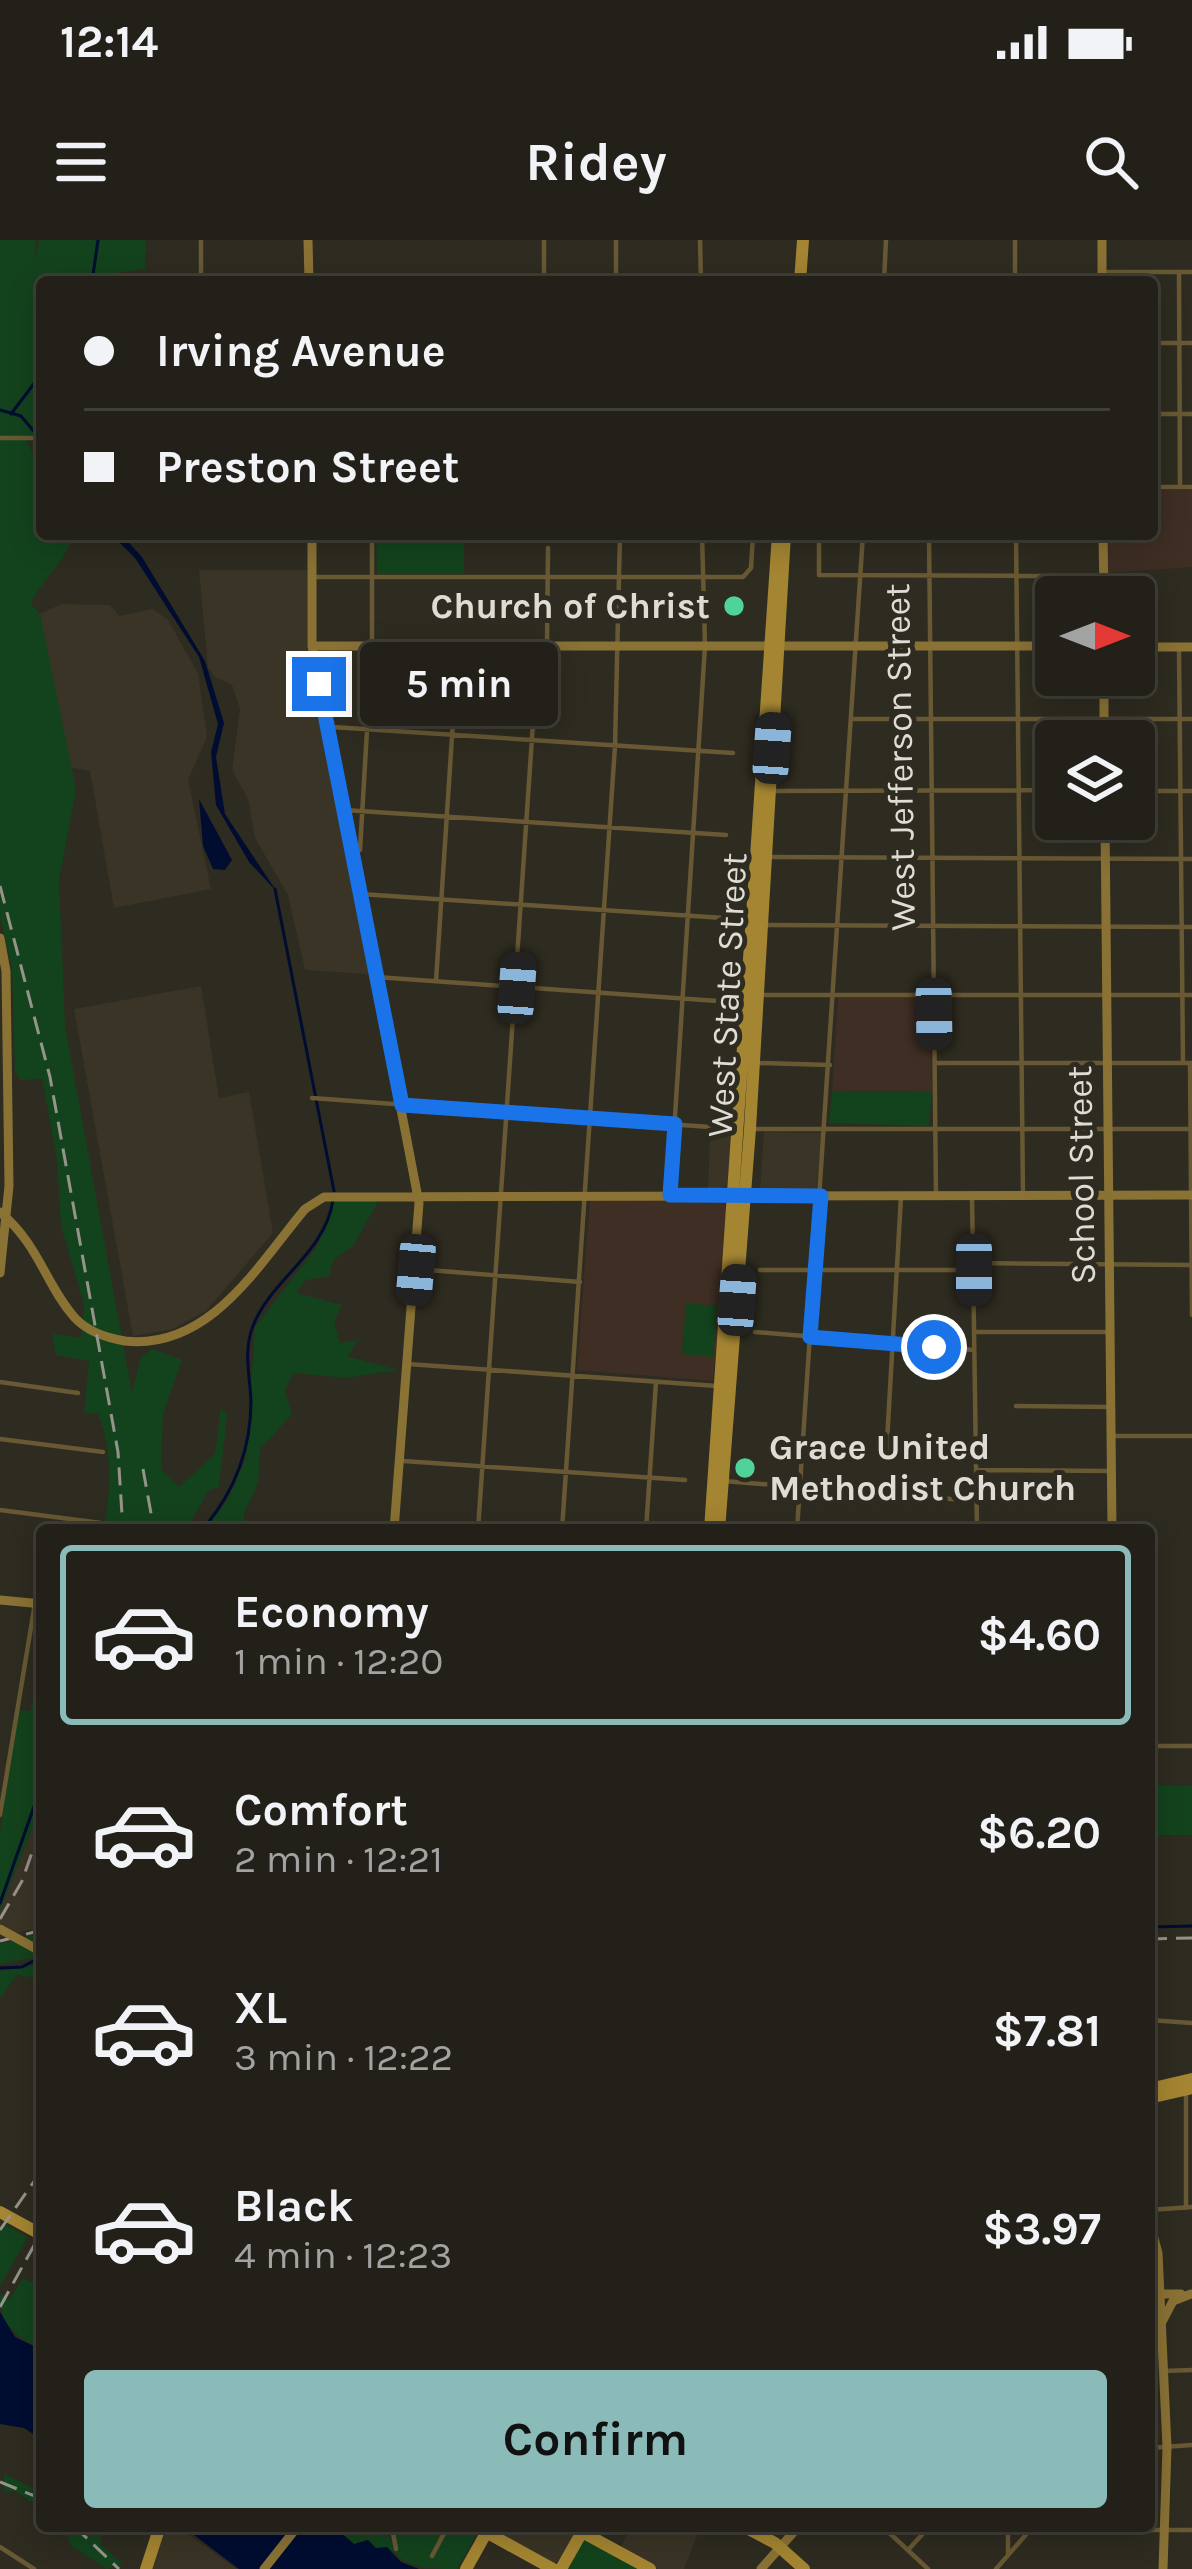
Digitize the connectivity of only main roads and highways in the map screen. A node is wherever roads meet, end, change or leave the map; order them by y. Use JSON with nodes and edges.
{"nodes":[{"id":1,"x":308,"y":240,"type":"edge"},
{"id":2,"x":803,"y":240,"type":"edge"},
{"id":3,"x":1102,"y":240,"type":"edge"},
{"id":4,"x":309,"y":276,"type":"edge"},
{"id":5,"x":800,"y":276,"type":"edge"},
{"id":6,"x":1102,"y":276,"type":"edge"},
{"id":7,"x":313,"y":540,"type":"edge"},
{"id":8,"x":782,"y":540,"type":"edge"},
{"id":9,"x":1103,"y":540,"type":"edge"},
{"id":10,"x":1103,"y":576,"type":"edge"},
{"id":11,"x":312,"y":646,"type":"junction"},
{"id":12,"x":1035,"y":646,"type":"edge"},
{"id":13,"x":774,"y":647,"type":"junction"},
{"id":14,"x":1155,"y":647,"type":"edge"},
{"id":15,"x":1192,"y":647,"type":"edge"},
{"id":16,"x":1105,"y":840,"type":"edge"},
{"id":17,"x":756,"y":925,"type":"junction"},
{"id":18,"x":0,"y":938,"type":"edge"},
{"id":19,"x":745,"y":1129,"type":"junction"},
{"id":20,"x":416,"y":1195,"type":"junction"},
{"id":21,"x":741,"y":1195,"type":"junction"},
{"id":22,"x":1108,"y":1195,"type":"junction"},
{"id":23,"x":1192,"y":1196,"type":"edge"},
{"id":24,"x":3,"y":1215,"type":"edge"},
{"id":25,"x":0,"y":1273,"type":"edge"},
{"id":26,"x":395,"y":1524,"type":"edge"},
{"id":27,"x":714,"y":1524,"type":"edge"},
{"id":28,"x":715,"y":1524,"type":"edge"},
{"id":29,"x":1112,"y":1524,"type":"edge"},
{"id":30,"x":0,"y":1600,"type":"edge"},
{"id":31,"x":36,"y":1604,"type":"edge"},
{"id":32,"x":0,"y":1930,"type":"edge"},
{"id":33,"x":36,"y":1949,"type":"edge"},
{"id":34,"x":1190,"y":2086,"type":"edge"},
{"id":35,"x":1155,"y":2092,"type":"edge"},
{"id":36,"x":0,"y":2212,"type":"edge"},
{"id":37,"x":36,"y":2232,"type":"edge"},
{"id":38,"x":1155,"y":2242,"type":"edge"},
{"id":39,"x":1155,"y":2284,"type":"edge"},
{"id":40,"x":1155,"y":2294,"type":"edge"},
{"id":41,"x":1191,"y":2294,"type":"edge"},
{"id":42,"x":1155,"y":2299,"type":"edge"},
{"id":43,"x":1161,"y":2327,"type":"junction"},
{"id":44,"x":158,"y":2532,"type":"edge"},
{"id":45,"x":293,"y":2532,"type":"edge"},
{"id":46,"x":482,"y":2532,"type":"edge"},
{"id":47,"x":491,"y":2532,"type":"edge"},
{"id":48,"x":577,"y":2532,"type":"edge"},
{"id":49,"x":586,"y":2532,"type":"edge"},
{"id":50,"x":753,"y":2532,"type":"edge"},
{"id":51,"x":794,"y":2532,"type":"edge"},
{"id":52,"x":780,"y":2548,"type":"junction"},
{"id":53,"x":647,"y":2568,"type":"edge"},
{"id":54,"x":146,"y":2569,"type":"edge"},
{"id":55,"x":264,"y":2569,"type":"edge"},
{"id":56,"x":466,"y":2569,"type":"edge"},
{"id":57,"x":557,"y":2569,"type":"edge"},
{"id":58,"x":761,"y":2569,"type":"edge"},
{"id":59,"x":804,"y":2569,"type":"edge"},
{"id":60,"x":1163,"y":2569,"type":"edge"}],
"edges":[{"from":1,"to":4,"type":"main road"},
{"from":2,"to":5,"type":"main road"},
{"from":3,"to":6,"type":"main road"},
{"from":7,"to":11,"type":"main road"},
{"from":8,"to":13,"type":"main road","name":"West State Street"},
{"from":9,"to":10,"type":"main road"},
{"from":11,"to":13,"type":"main road"},
{"from":11,"to":20,"type":"main road"},
{"from":12,"to":13,"type":"main road"},
{"from":13,"to":17,"type":"main road","name":"West State Street"},
{"from":13,"to":17,"type":"main road","name":"West State Street"},
{"from":14,"to":15,"type":"main road"},
{"from":16,"to":22,"type":"main road","name":"School Street"},
{"from":17,"to":19,"type":"main road","name":"West State Street"},
{"from":17,"to":19,"type":"main road","name":"West State Street"},
{"from":18,"to":24,"type":"main road"},
{"from":19,"to":21,"type":"main road","name":"West State Street"},
{"from":20,"to":21,"type":"main road"},
{"from":20,"to":24,"type":"main road"},
{"from":20,"to":26,"type":"main road"},
{"from":21,"to":22,"type":"main road"},
{"from":21,"to":27,"type":"main road","name":"West State Street"},
{"from":21,"to":28,"type":"main road","name":"West State Street"},
{"from":22,"to":23,"type":"main road"},
{"from":22,"to":29,"type":"main road","name":"School Street"},
{"from":24,"to":25,"type":"main road"},
{"from":30,"to":31,"type":"main road"},
{"from":32,"to":33,"type":"main road","bridge":true},
{"from":34,"to":35,"type":"main road"},
{"from":36,"to":37,"type":"main road"},
{"from":38,"to":39,"type":"main road"},
{"from":40,"to":41,"type":"main road"},
{"from":41,"to":43,"type":"main road"},
{"from":42,"to":43,"type":"main road"},
{"from":43,"to":60,"type":"main road"},
{"from":44,"to":54,"type":"main road"},
{"from":45,"to":55,"type":"main road"},
{"from":46,"to":56,"type":"main road"},
{"from":47,"to":57,"type":"main road"},
{"from":48,"to":57,"type":"main road"},
{"from":49,"to":53,"type":"main road"},
{"from":50,"to":52,"type":"main road"},
{"from":51,"to":52,"type":"main road"},
{"from":52,"to":58,"type":"main road"},
{"from":52,"to":59,"type":"main road"}]}
